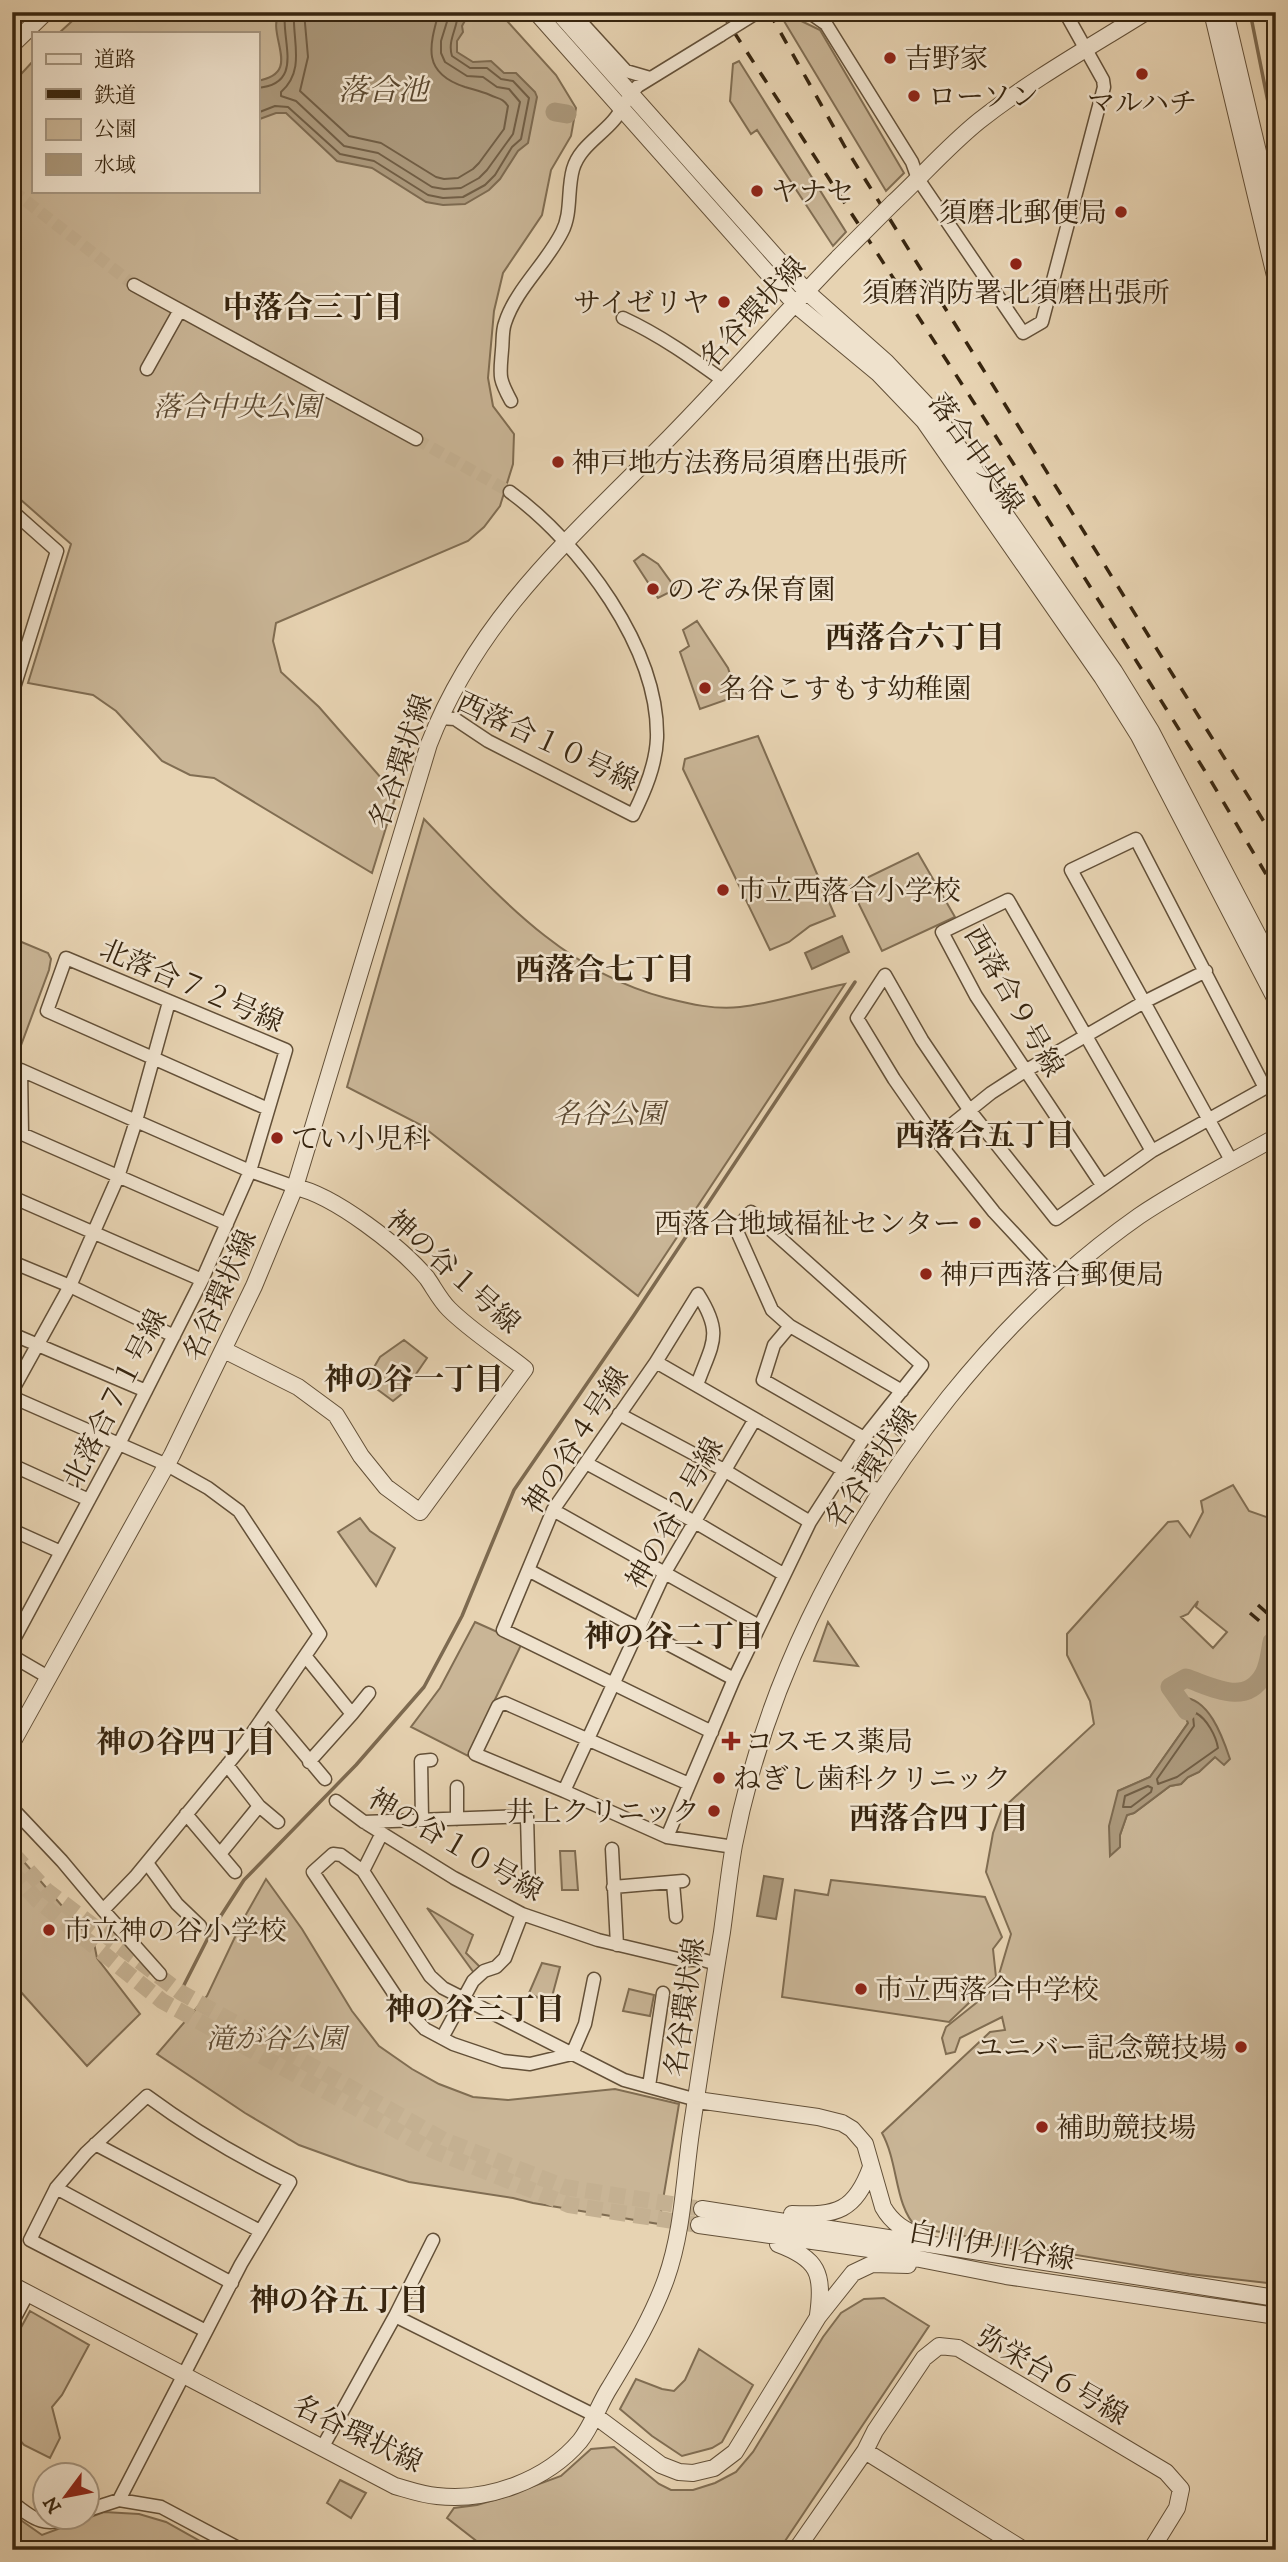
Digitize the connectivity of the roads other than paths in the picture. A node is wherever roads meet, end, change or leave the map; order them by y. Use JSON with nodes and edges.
{"nodes":[{"id":1,"x":46,"y":12,"type":"edge"},
{"id":2,"x":536,"y":12,"type":"edge"},
{"id":3,"x":558,"y":12,"type":"edge"},
{"id":4,"x":572,"y":12,"type":"edge"},
{"id":5,"x":758,"y":12,"type":"edge"},
{"id":6,"x":808,"y":12,"type":"edge"},
{"id":7,"x":1065,"y":12,"type":"edge"},
{"id":8,"x":1146,"y":12,"type":"edge"},
{"id":9,"x":1212,"y":12,"type":"edge"},
{"id":10,"x":1225,"y":12,"type":"edge"},
{"id":11,"x":12,"y":45,"type":"edge"},
{"id":12,"x":1085,"y":50,"type":"junction"},
{"id":13,"x":650,"y":78,"type":"junction"},
{"id":14,"x":630,"y":94,"type":"junction"},
{"id":15,"x":623,"y":110,"type":"junction"},
{"id":16,"x":915,"y":182,"type":"junction"},
{"id":17,"x":1276,"y":228,"type":"edge"},
{"id":18,"x":1276,"y":280,"type":"edge"},
{"id":19,"x":134,"y":285,"type":"tunnel mouth"},
{"id":20,"x":801,"y":298,"type":"junction"},
{"id":21,"x":180,"y":310,"type":"junction"},
{"id":22,"x":623,"y":318,"type":"dead end"},
{"id":23,"x":147,"y":369,"type":"dead end"},
{"id":24,"x":724,"y":381,"type":"junction"},
{"id":25,"x":511,"y":401,"type":"dead end"},
{"id":26,"x":416,"y":439,"type":"tunnel mouth"},
{"id":27,"x":510,"y":492,"type":"tunnel mouth"},
{"id":28,"x":12,"y":511,"type":"edge"},
{"id":29,"x":566,"y":544,"type":"junction"},
{"id":30,"x":12,"y":694,"type":"edge"},
{"id":31,"x":440,"y":718,"type":"junction"},
{"id":32,"x":1276,"y":970,"type":"edge"},
{"id":33,"x":1206,"y":971,"type":"junction"},
{"id":34,"x":1276,"y":1000,"type":"edge"},
{"id":35,"x":169,"y":1002,"type":"junction"},
{"id":36,"x":1144,"y":1002,"type":"junction"},
{"id":37,"x":1084,"y":1034,"type":"junction"},
{"id":38,"x":152,"y":1059,"type":"junction"},
{"id":39,"x":1024,"y":1071,"type":"junction"},
{"id":40,"x":268,"y":1109,"type":"junction"},
{"id":41,"x":970,"y":1111,"type":"junction"},
{"id":42,"x":1207,"y":1119,"type":"junction"},
{"id":43,"x":136,"y":1121,"type":"junction"},
{"id":44,"x":1276,"y":1137,"type":"edge"},
{"id":45,"x":935,"y":1138,"type":"junction"},
{"id":46,"x":1152,"y":1151,"type":"junction"},
{"id":47,"x":1232,"y":1162,"type":"junction"},
{"id":48,"x":250,"y":1171,"type":"junction"},
{"id":49,"x":118,"y":1177,"type":"junction"},
{"id":50,"x":1102,"y":1185,"type":"junction"},
{"id":51,"x":295,"y":1187,"type":"junction"},
{"id":52,"x":12,"y":1197,"type":"edge"},
{"id":53,"x":226,"y":1224,"type":"junction"},
{"id":54,"x":93,"y":1233,"type":"junction"},
{"id":55,"x":12,"y":1262,"type":"edge"},
{"id":56,"x":1060,"y":1279,"type":"junction"},
{"id":57,"x":202,"y":1280,"type":"junction"},
{"id":58,"x":70,"y":1286,"type":"junction"},
{"id":59,"x":790,"y":1326,"type":"junction"},
{"id":60,"x":12,"y":1334,"type":"edge"},
{"id":61,"x":174,"y":1336,"type":"junction"},
{"id":62,"x":37,"y":1345,"type":"junction"},
{"id":63,"x":224,"y":1350,"type":"junction"},
{"id":64,"x":656,"y":1362,"type":"junction"},
{"id":65,"x":697,"y":1385,"type":"junction"},
{"id":66,"x":12,"y":1391,"type":"edge"},
{"id":67,"x":146,"y":1391,"type":"junction"},
{"id":68,"x":902,"y":1391,"type":"junction"},
{"id":69,"x":12,"y":1397,"type":"edge"},
{"id":70,"x":620,"y":1414,"type":"junction"},
{"id":71,"x":883,"y":1415,"type":"junction"},
{"id":72,"x":755,"y":1419,"type":"junction"},
{"id":73,"x":864,"y":1438,"type":"junction"},
{"id":74,"x":916,"y":1441,"type":"junction"},
{"id":75,"x":119,"y":1444,"type":"junction"},
{"id":76,"x":586,"y":1463,"type":"junction"},
{"id":77,"x":12,"y":1465,"type":"edge"},
{"id":78,"x":167,"y":1465,"type":"junction"},
{"id":79,"x":843,"y":1469,"type":"junction"},
{"id":80,"x":724,"y":1470,"type":"junction"},
{"id":81,"x":881,"y":1492,"type":"junction"},
{"id":82,"x":89,"y":1500,"type":"junction"},
{"id":83,"x":553,"y":1510,"type":"junction"},
{"id":84,"x":695,"y":1522,"type":"junction"},
{"id":85,"x":810,"y":1522,"type":"junction"},
{"id":86,"x":12,"y":1530,"type":"edge"},
{"id":87,"x":61,"y":1552,"type":"junction"},
{"id":88,"x":528,"y":1570,"type":"junction"},
{"id":89,"x":664,"y":1574,"type":"junction"},
{"id":90,"x":783,"y":1574,"type":"junction"},
{"id":91,"x":759,"y":1626,"type":"junction"},
{"id":92,"x":639,"y":1629,"type":"junction"},
{"id":93,"x":12,"y":1643,"type":"edge"},
{"id":94,"x":12,"y":1656,"type":"edge"},
{"id":95,"x":306,"y":1657,"type":"junction"},
{"id":96,"x":48,"y":1677,"type":"junction"},
{"id":97,"x":734,"y":1679,"type":"junction"},
{"id":98,"x":613,"y":1685,"type":"junction"},
{"id":99,"x":369,"y":1693,"type":"dead end"},
{"id":100,"x":268,"y":1711,"type":"junction"},
{"id":101,"x":352,"y":1714,"type":"junction"},
{"id":102,"x":712,"y":1731,"type":"junction"},
{"id":103,"x":588,"y":1740,"type":"junction"},
{"id":104,"x":12,"y":1743,"type":"edge"},
{"id":105,"x":431,"y":1760,"type":"dead end"},
{"id":106,"x":309,"y":1762,"type":"junction"},
{"id":107,"x":227,"y":1765,"type":"junction"},
{"id":108,"x":325,"y":1779,"type":"dead end"},
{"id":109,"x":689,"y":1784,"type":"junction"},
{"id":110,"x":457,"y":1787,"type":"dead end"},
{"id":111,"x":565,"y":1791,"type":"junction"},
{"id":112,"x":336,"y":1801,"type":"dead end"},
{"id":113,"x":259,"y":1806,"type":"junction"},
{"id":114,"x":12,"y":1808,"type":"edge"},
{"id":115,"x":186,"y":1814,"type":"junction"},
{"id":116,"x":422,"y":1819,"type":"junction"},
{"id":117,"x":457,"y":1819,"type":"junction"},
{"id":118,"x":278,"y":1822,"type":"dead end"},
{"id":119,"x":364,"y":1822,"type":"junction"},
{"id":120,"x":382,"y":1833,"type":"junction"},
{"id":121,"x":667,"y":1837,"type":"junction"},
{"id":122,"x":734,"y":1847,"type":"junction"},
{"id":123,"x":612,"y":1849,"type":"dead end"},
{"id":124,"x":220,"y":1854,"type":"junction"},
{"id":125,"x":147,"y":1863,"type":"junction"},
{"id":126,"x":363,"y":1871,"type":"junction"},
{"id":127,"x":235,"y":1872,"type":"dead end"},
{"id":128,"x":613,"y":1887,"type":"junction"},
{"id":129,"x":528,"y":1892,"type":"dead end"},
{"id":130,"x":103,"y":1910,"type":"junction"},
{"id":131,"x":522,"y":1913,"type":"junction"},
{"id":132,"x":676,"y":1917,"type":"dead end"},
{"id":133,"x":200,"y":1926,"type":"dead end"},
{"id":134,"x":617,"y":1945,"type":"junction"},
{"id":135,"x":717,"y":1964,"type":"junction"},
{"id":136,"x":160,"y":1974,"type":"dead end"},
{"id":137,"x":594,"y":1979,"type":"dead end"},
{"id":138,"x":663,"y":1993,"type":"dead end"},
{"id":139,"x":464,"y":2000,"type":"junction"},
{"id":140,"x":442,"y":2038,"type":"junction"},
{"id":141,"x":572,"y":2054,"type":"junction"},
{"id":142,"x":649,"y":2086,"type":"junction"},
{"id":143,"x":697,"y":2100,"type":"junction"},
{"id":144,"x":95,"y":2144,"type":"junction"},
{"id":145,"x":871,"y":2167,"type":"junction"},
{"id":146,"x":55,"y":2188,"type":"junction"},
{"id":147,"x":725,"y":2212,"type":"junction"},
{"id":148,"x":260,"y":2231,"type":"junction"},
{"id":149,"x":746,"y":2232,"type":"junction"},
{"id":150,"x":433,"y":2240,"type":"dead end"},
{"id":151,"x":955,"y":2249,"type":"junction"},
{"id":152,"x":966,"y":2268,"type":"junction"},
{"id":153,"x":232,"y":2283,"type":"junction"},
{"id":154,"x":12,"y":2284,"type":"edge"},
{"id":155,"x":28,"y":2293,"type":"junction"},
{"id":156,"x":1276,"y":2298,"type":"edge"},
{"id":157,"x":395,"y":2316,"type":"junction"},
{"id":158,"x":1276,"y":2316,"type":"edge"},
{"id":159,"x":818,"y":2317,"type":"junction"},
{"id":160,"x":12,"y":2322,"type":"edge"},
{"id":161,"x":206,"y":2331,"type":"junction"},
{"id":162,"x":185,"y":2375,"type":"junction"},
{"id":163,"x":594,"y":2415,"type":"junction"},
{"id":164,"x":322,"y":2448,"type":"junction"},
{"id":165,"x":865,"y":2451,"type":"junction"},
{"id":166,"x":119,"y":2500,"type":"junction"},
{"id":167,"x":12,"y":2502,"type":"edge"},
{"id":168,"x":102,"y":2505,"type":"edge"},
{"id":169,"x":32,"y":2518,"type":"edge"},
{"id":170,"x":242,"y":2550,"type":"edge"},
{"id":171,"x":796,"y":2550,"type":"edge"},
{"id":172,"x":1024,"y":2550,"type":"edge"},
{"id":173,"x":1151,"y":2550,"type":"edge"}],
"edges":[{"from":1,"to":11,"type":"street"},
{"from":2,"to":15,"type":"street","name":"落合中央線"},
{"from":3,"to":14,"type":"street","name":"落合中央線"},
{"from":4,"to":13,"type":"street"},
{"from":5,"to":13,"type":"street","bridge":true},
{"from":6,"to":16,"type":"street"},
{"from":7,"to":12,"type":"street"},
{"from":8,"to":12,"type":"street","name":"名谷環状線"},
{"from":9,"to":18,"type":"street"},
{"from":10,"to":17,"type":"street"},
{"from":12,"to":16,"type":"street","name":"名谷環状線"},
{"from":12,"to":16,"type":"street"},
{"from":13,"to":14,"type":"street"},
{"from":14,"to":15,"type":"street"},
{"from":14,"to":20,"type":"street","name":"落合中央線"},
{"from":15,"to":20,"type":"street","name":"落合中央線"},
{"from":15,"to":25,"type":"street"},
{"from":16,"to":20,"type":"street","name":"名谷環状線","bridge":true},
{"from":19,"to":21,"type":"street"},
{"from":20,"to":24,"type":"street","name":"名谷環状線"},
{"from":20,"to":32,"type":"street","name":"落合中央線"},
{"from":20,"to":34,"type":"street","name":"落合中央線"},
{"from":21,"to":23,"type":"street"},
{"from":21,"to":26,"type":"street"},
{"from":22,"to":24,"type":"street"},
{"from":24,"to":29,"type":"street","name":"名谷環状線"},
{"from":27,"to":29,"type":"street"},
{"from":28,"to":30,"type":"street"},
{"from":29,"to":31,"type":"street","name":"名谷環状線"},
{"from":29,"to":31,"type":"street","name":"西落合１０号線"},
{"from":31,"to":51,"type":"street","name":"名谷環状線"},
{"from":33,"to":36,"type":"street"},
{"from":33,"to":36,"type":"street"},
{"from":33,"to":42,"type":"street"},
{"from":35,"to":38,"type":"street"},
{"from":35,"to":38,"type":"street","name":"北落合７２号線"},
{"from":35,"to":40,"type":"street","name":"北落合７２号線"},
{"from":36,"to":37,"type":"street"},
{"from":36,"to":42,"type":"street"},
{"from":37,"to":39,"type":"street"},
{"from":37,"to":39,"type":"street","name":"西落合９号線"},
{"from":37,"to":46,"type":"street","name":"西落合９号線"},
{"from":38,"to":40,"type":"street","name":"北落合７２号線"},
{"from":38,"to":43,"type":"street"},
{"from":39,"to":41,"type":"street"},
{"from":39,"to":50,"type":"street","name":"西落合９号線"},
{"from":40,"to":48,"type":"street","name":"北落合７２号線"},
{"from":41,"to":45,"type":"street"},
{"from":41,"to":45,"type":"street"},
{"from":41,"to":50,"type":"street"},
{"from":42,"to":46,"type":"street"},
{"from":42,"to":47,"type":"street"},
{"from":43,"to":48,"type":"street"},
{"from":43,"to":49,"type":"street"},
{"from":43,"to":49,"type":"street"},
{"from":44,"to":47,"type":"street","name":"名谷環状線"},
{"from":45,"to":56,"type":"street"},
{"from":46,"to":50,"type":"street"},
{"from":47,"to":56,"type":"street","name":"名谷環状線"},
{"from":48,"to":51,"type":"street"},
{"from":48,"to":53,"type":"street","name":"北落合７１号線"},
{"from":49,"to":53,"type":"street"},
{"from":49,"to":54,"type":"street"},
{"from":51,"to":63,"type":"street","name":"名谷環状線"},
{"from":51,"to":63,"type":"street","name":"神の谷１号線"},
{"from":52,"to":54,"type":"street"},
{"from":53,"to":57,"type":"street","name":"北落合７１号線"},
{"from":54,"to":57,"type":"street"},
{"from":54,"to":58,"type":"street"},
{"from":55,"to":58,"type":"street"},
{"from":56,"to":74,"type":"street","name":"名谷環状線"},
{"from":57,"to":61,"type":"street","name":"北落合７１号線"},
{"from":58,"to":61,"type":"street"},
{"from":58,"to":62,"type":"street"},
{"from":59,"to":68,"type":"street"},
{"from":59,"to":68,"type":"street"},
{"from":59,"to":73,"type":"street"},
{"from":60,"to":62,"type":"street"},
{"from":61,"to":67,"type":"street","name":"北落合７１号線"},
{"from":62,"to":66,"type":"street"},
{"from":62,"to":67,"type":"street"},
{"from":63,"to":78,"type":"street","name":"名谷環状線"},
{"from":64,"to":65,"type":"street","name":"神の谷４号線"},
{"from":64,"to":65,"type":"street"},
{"from":64,"to":70,"type":"street","name":"神の谷４号線"},
{"from":65,"to":72,"type":"street","name":"神の谷４号線"},
{"from":67,"to":75,"type":"street","name":"北落合７１号線"},
{"from":68,"to":71,"type":"street"},
{"from":69,"to":75,"type":"street"},
{"from":70,"to":76,"type":"street","name":"神の谷４号線"},
{"from":70,"to":80,"type":"street"},
{"from":71,"to":73,"type":"street"},
{"from":71,"to":74,"type":"street"},
{"from":72,"to":79,"type":"street","name":"神の谷２号線"},
{"from":72,"to":80,"type":"street","name":"神の谷２号線"},
{"from":73,"to":79,"type":"street"},
{"from":74,"to":81,"type":"street","name":"名谷環状線"},
{"from":75,"to":78,"type":"street"},
{"from":75,"to":82,"type":"street","name":"北落合７１号線"},
{"from":76,"to":83,"type":"street","name":"神の谷４号線"},
{"from":76,"to":84,"type":"street"},
{"from":77,"to":82,"type":"street"},
{"from":78,"to":95,"type":"street"},
{"from":78,"to":96,"type":"street","name":"名谷環状線"},
{"from":79,"to":81,"type":"street","name":"神の谷２号線"},
{"from":79,"to":85,"type":"street"},
{"from":80,"to":84,"type":"street","name":"神の谷２号線"},
{"from":80,"to":85,"type":"street"},
{"from":81,"to":122,"type":"street","name":"名谷環状線"},
{"from":82,"to":87,"type":"street","name":"北落合７１号線"},
{"from":83,"to":88,"type":"street","name":"神の谷４号線"},
{"from":83,"to":89,"type":"street"},
{"from":84,"to":89,"type":"street","name":"神の谷２号線"},
{"from":84,"to":90,"type":"street"},
{"from":85,"to":90,"type":"street"},
{"from":86,"to":87,"type":"street"},
{"from":87,"to":93,"type":"street","name":"北落合７１号線"},
{"from":88,"to":92,"type":"street"},
{"from":88,"to":98,"type":"street","name":"神の谷４号線"},
{"from":89,"to":91,"type":"street"},
{"from":89,"to":92,"type":"street","name":"神の谷２号線"},
{"from":90,"to":91,"type":"street"},
{"from":91,"to":97,"type":"street"},
{"from":92,"to":97,"type":"street"},
{"from":92,"to":98,"type":"street","name":"神の谷２号線"},
{"from":94,"to":96,"type":"street"},
{"from":95,"to":100,"type":"street"},
{"from":95,"to":101,"type":"street"},
{"from":96,"to":104,"type":"street","name":"名谷環状線"},
{"from":97,"to":102,"type":"street"},
{"from":98,"to":102,"type":"street","name":"神の谷４号線"},
{"from":98,"to":103,"type":"street","name":"神の谷２号線"},
{"from":99,"to":101,"type":"street"},
{"from":100,"to":106,"type":"street"},
{"from":100,"to":107,"type":"street"},
{"from":101,"to":106,"type":"street"},
{"from":102,"to":109,"type":"street"},
{"from":103,"to":109,"type":"street"},
{"from":103,"to":111,"type":"street","name":"神の谷２号線"},
{"from":103,"to":111,"type":"street"},
{"from":105,"to":116,"type":"street"},
{"from":106,"to":108,"type":"street"},
{"from":107,"to":113,"type":"street"},
{"from":107,"to":115,"type":"street"},
{"from":109,"to":121,"type":"street"},
{"from":110,"to":117,"type":"street"},
{"from":111,"to":121,"type":"street"},
{"from":112,"to":119,"type":"street","name":"神の谷１０号線"},
{"from":113,"to":118,"type":"street"},
{"from":113,"to":124,"type":"street"},
{"from":114,"to":130,"type":"street"},
{"from":115,"to":124,"type":"street"},
{"from":115,"to":125,"type":"street"},
{"from":116,"to":117,"type":"street"},
{"from":116,"to":119,"type":"street"},
{"from":117,"to":129,"type":"street"},
{"from":119,"to":120,"type":"street","name":"神の谷１０号線"},
{"from":120,"to":126,"type":"street"},
{"from":120,"to":131,"type":"street","name":"神の谷１０号線"},
{"from":121,"to":122,"type":"street"},
{"from":122,"to":135,"type":"street","name":"名谷環状線"},
{"from":123,"to":128,"type":"street"},
{"from":124,"to":127,"type":"street"},
{"from":125,"to":130,"type":"street"},
{"from":125,"to":133,"type":"street"},
{"from":126,"to":139,"type":"street"},
{"from":126,"to":140,"type":"street"},
{"from":128,"to":132,"type":"street"},
{"from":128,"to":134,"type":"street"},
{"from":130,"to":136,"type":"street"},
{"from":131,"to":134,"type":"street","name":"神の谷１０号線"},
{"from":131,"to":139,"type":"street"},
{"from":134,"to":135,"type":"street","name":"神の谷１０号線"},
{"from":135,"to":143,"type":"street","name":"名谷環状線"},
{"from":137,"to":141,"type":"street"},
{"from":138,"to":142,"type":"street"},
{"from":139,"to":140,"type":"street"},
{"from":139,"to":141,"type":"street"},
{"from":140,"to":141,"type":"street"},
{"from":141,"to":142,"type":"street"},
{"from":142,"to":143,"type":"street"},
{"from":143,"to":145,"type":"street"},
{"from":143,"to":163,"type":"street","name":"名谷環状線"},
{"from":144,"to":146,"type":"street"},
{"from":144,"to":148,"type":"street"},
{"from":144,"to":148,"type":"street"},
{"from":145,"to":147,"type":"street"},
{"from":145,"to":151,"type":"street"},
{"from":146,"to":153,"type":"street"},
{"from":146,"to":161,"type":"street"},
{"from":147,"to":149,"type":"street","name":"白川伊川谷線"},
{"from":147,"to":151,"type":"street","name":"白川伊川谷線"},
{"from":148,"to":153,"type":"street"},
{"from":149,"to":152,"type":"street","name":"白川伊川谷線"},
{"from":149,"to":159,"type":"street"},
{"from":150,"to":157,"type":"street"},
{"from":151,"to":156,"type":"street","name":"白川伊川谷線"},
{"from":152,"to":158,"type":"street","name":"白川伊川谷線"},
{"from":152,"to":159,"type":"street"},
{"from":153,"to":161,"type":"street"},
{"from":154,"to":155,"type":"street","name":"名谷環状線"},
{"from":155,"to":160,"type":"street"},
{"from":155,"to":162,"type":"street","name":"名谷環状線"},
{"from":157,"to":163,"type":"street"},
{"from":157,"to":164,"type":"street"},
{"from":159,"to":163,"type":"street"},
{"from":161,"to":162,"type":"street"},
{"from":162,"to":164,"type":"street","name":"名谷環状線"},
{"from":162,"to":166,"type":"street"},
{"from":163,"to":164,"type":"street","name":"名谷環状線"},
{"from":165,"to":171,"type":"street","name":"弥栄台６号線"},
{"from":165,"to":172,"type":"street"},
{"from":165,"to":173,"type":"street","name":"弥栄台６号線"},
{"from":166,"to":168,"type":"street"},
{"from":166,"to":170,"type":"street"},
{"from":167,"to":169,"type":"street"}]}
